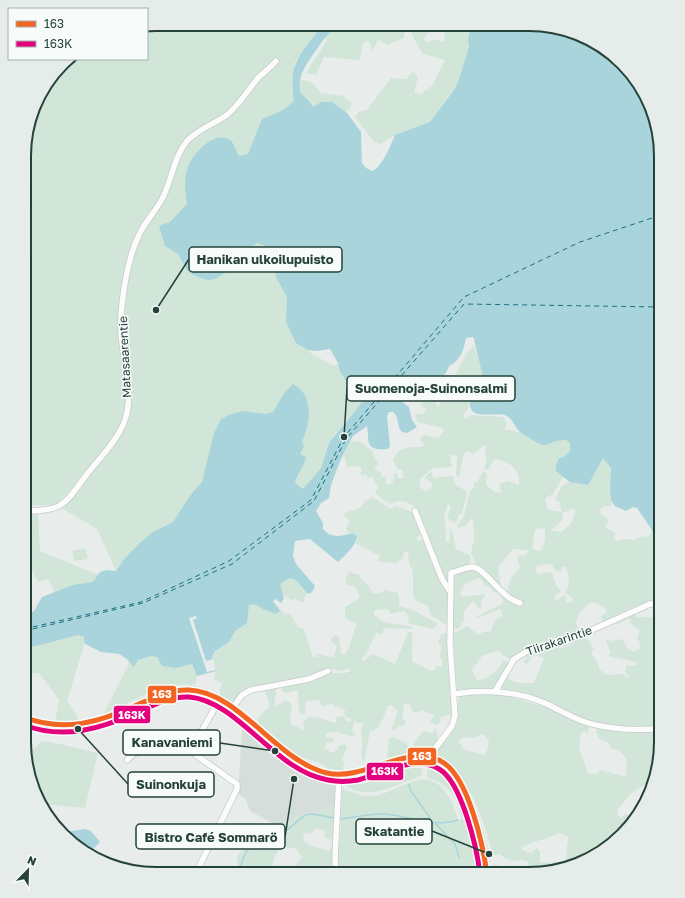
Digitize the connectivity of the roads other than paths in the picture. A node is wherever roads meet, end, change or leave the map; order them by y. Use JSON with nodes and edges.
{"nodes":[{"id":1,"x":276,"y":61,"type":"dead end"},
{"id":2,"x":31,"y":511,"type":"edge"},
{"id":3,"x":415,"y":511,"type":"dead end"},
{"id":4,"x":451,"y":593,"type":"junction"},
{"id":5,"x":520,"y":603,"type":"dead end"},
{"id":6,"x":654,"y":604,"type":"edge"},
{"id":7,"x":328,"y":671,"type":"dead end"},
{"id":8,"x":496,"y":690,"type":"junction"},
{"id":9,"x":454,"y":694,"type":"junction"},
{"id":10,"x":220,"y":699,"type":"junction"},
{"id":11,"x":232,"y":709,"type":"junction"},
{"id":12,"x":31,"y":720,"type":"edge"},
{"id":13,"x":654,"y":729,"type":"edge"},
{"id":14,"x":190,"y":751,"type":"junction"},
{"id":15,"x":428,"y":758,"type":"junction"},
{"id":16,"x":127,"y":760,"type":"dead end"},
{"id":17,"x":339,"y":776,"type":"junction"},
{"id":18,"x":199,"y":867,"type":"edge"},
{"id":19,"x":336,"y":867,"type":"edge"},
{"id":20,"x":486,"y":867,"type":"edge"}],
"edges":[{"from":1,"to":2,"type":"street","name":"Matasaarentie"},
{"from":3,"to":4,"type":"street"},
{"from":4,"to":5,"type":"street"},
{"from":4,"to":9,"type":"street"},
{"from":6,"to":8,"type":"street","name":"Tiirakarintie"},
{"from":7,"to":11,"type":"street"},
{"from":8,"to":9,"type":"street"},
{"from":8,"to":13,"type":"street"},
{"from":9,"to":15,"type":"street"},
{"from":10,"to":11,"type":"street"},
{"from":10,"to":12,"type":"street"},
{"from":10,"to":14,"type":"street"},
{"from":11,"to":17,"type":"street"},
{"from":14,"to":16,"type":"street"},
{"from":14,"to":18,"type":"street"},
{"from":15,"to":17,"type":"street"},
{"from":15,"to":20,"type":"street"},
{"from":17,"to":19,"type":"street"}]}
